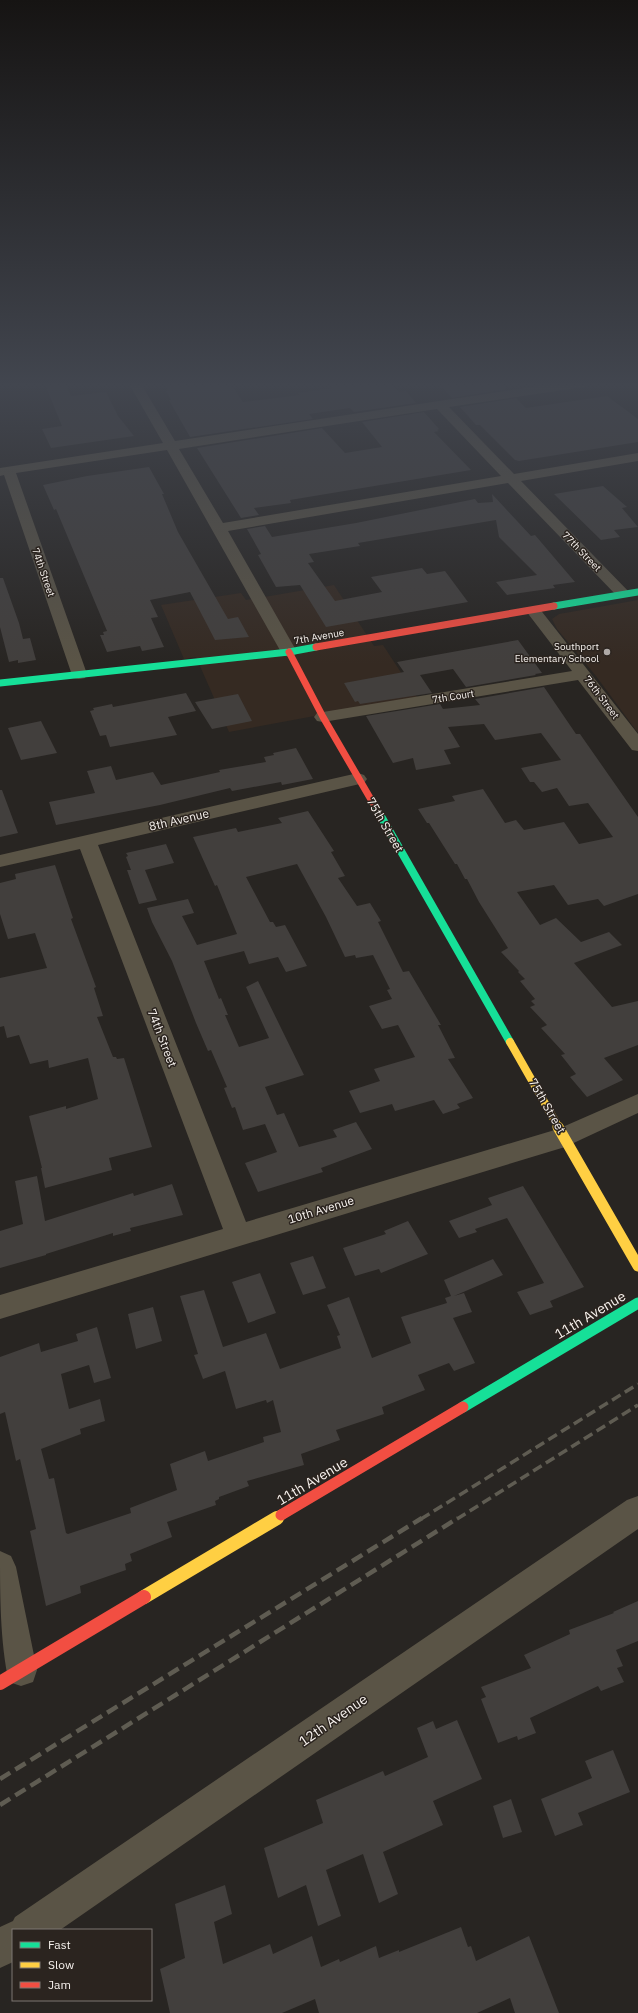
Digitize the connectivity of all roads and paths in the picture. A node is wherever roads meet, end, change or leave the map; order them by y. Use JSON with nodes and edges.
{"nodes":[{"id":1,"x":7,"y":476,"type":"edge"},
{"id":2,"x":189,"y":476,"type":"edge"},
{"id":3,"x":524,"y":476,"type":"edge"},
{"id":4,"x":512,"y":478,"type":"junction"},
{"id":5,"x":219,"y":528,"type":"junction"},
{"id":6,"x":638,"y":592,"type":"edge"},
{"id":7,"x":623,"y":594,"type":"junction"},
{"id":8,"x":534,"y":611,"type":"junction"},
{"id":9,"x":289,"y":652,"type":"junction"},
{"id":10,"x":79,"y":674,"type":"junction"},
{"id":11,"x":584,"y":674,"type":"junction"},
{"id":12,"x":0,"y":682,"type":"edge"},
{"id":13,"x":322,"y":717,"type":"junction"},
{"id":14,"x":638,"y":746,"type":"edge"},
{"id":15,"x":358,"y":779,"type":"junction"},
{"id":16,"x":87,"y":841,"type":"junction"},
{"id":17,"x":0,"y":861,"type":"edge"},
{"id":18,"x":638,"y":1102,"type":"edge"},
{"id":19,"x":565,"y":1137,"type":"junction"},
{"id":20,"x":238,"y":1235,"type":"junction"},
{"id":21,"x":638,"y":1266,"type":"edge"},
{"id":22,"x":638,"y":1303,"type":"edge"},
{"id":23,"x":0,"y":1307,"type":"edge"},
{"id":24,"x":638,"y":1511,"type":"edge"},
{"id":25,"x":0,"y":1567,"type":"edge"},
{"id":26,"x":10,"y":1676,"type":"edge"},
{"id":27,"x":29,"y":1929,"type":"edge"},
{"id":28,"x":12,"y":1941,"type":"edge"},
{"id":29,"x":0,"y":1949,"type":"edge"}],
"edges":[{"from":1,"to":10,"type":"street","name":"74th Street"},
{"from":2,"to":5,"type":"street","name":"75th Street"},
{"from":3,"to":4,"type":"street"},
{"from":4,"to":5,"type":"street"},
{"from":4,"to":7,"type":"street","name":"77th Street"},
{"from":5,"to":9,"type":"street","name":"75th Street"},
{"from":6,"to":7,"type":"street","name":"7th Avenue"},
{"from":7,"to":8,"type":"street","name":"7th Avenue"},
{"from":8,"to":9,"type":"street","name":"7th Avenue"},
{"from":8,"to":11,"type":"street","name":"76th Street"},
{"from":9,"to":10,"type":"street","name":"7th Avenue"},
{"from":9,"to":13,"type":"street","name":"75th Street"},
{"from":10,"to":12,"type":"street","name":"7th Avenue"},
{"from":11,"to":13,"type":"street","name":"7th Court"},
{"from":11,"to":14,"type":"street","name":"76th Street"},
{"from":13,"to":15,"type":"street","name":"75th Street"},
{"from":15,"to":16,"type":"street","name":"8th Avenue"},
{"from":15,"to":19,"type":"street","name":"75th Street"},
{"from":16,"to":17,"type":"street","name":"8th Avenue"},
{"from":16,"to":20,"type":"street","name":"74th Street"},
{"from":18,"to":19,"type":"street","name":"10th Avenue"},
{"from":19,"to":20,"type":"street","name":"10th Avenue"},
{"from":19,"to":21,"type":"street","name":"75th Street"},
{"from":20,"to":23,"type":"street","name":"10th Avenue"},
{"from":22,"to":26,"type":"street","name":"11th Avenue"},
{"from":24,"to":27,"type":"street","name":"12th Avenue"},
{"from":25,"to":26,"type":"street"},
{"from":28,"to":29,"type":"street"}]}
